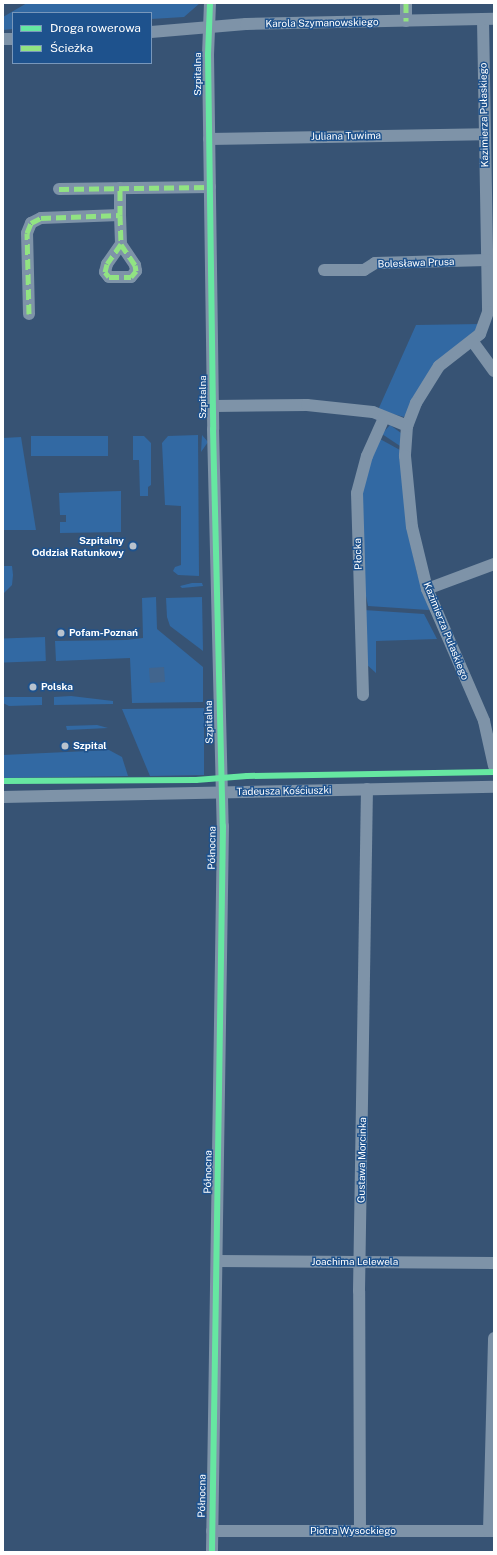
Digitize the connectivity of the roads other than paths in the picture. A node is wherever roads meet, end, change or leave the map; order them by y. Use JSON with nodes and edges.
{"nodes":[{"id":1,"x":210,"y":3,"type":"edge"},
{"id":2,"x":406,"y":3,"type":"edge"},
{"id":3,"x":488,"y":19,"type":"edge"},
{"id":4,"x":406,"y":21,"type":"junction"},
{"id":5,"x":209,"y":26,"type":"junction"},
{"id":6,"x":152,"y":32,"type":"edge"},
{"id":7,"x":483,"y":134,"type":"junction"},
{"id":8,"x":209,"y":139,"type":"junction"},
{"id":9,"x":210,"y":187,"type":"junction"},
{"id":10,"x":120,"y":188,"type":"junction"},
{"id":11,"x":59,"y":189,"type":"dead end"},
{"id":12,"x":120,"y":215,"type":"junction"},
{"id":13,"x":120,"y":244,"type":"dead end"},
{"id":14,"x":486,"y":260,"type":"junction"},
{"id":15,"x":324,"y":270,"type":"dead end"},
{"id":16,"x":29,"y":314,"type":"dead end"},
{"id":17,"x":472,"y":342,"type":"junction"},
{"id":18,"x":494,"y":371,"type":"edge"},
{"id":19,"x":214,"y":406,"type":"junction"},
{"id":20,"x":384,"y":418,"type":"junction"},
{"id":21,"x":407,"y":426,"type":"junction"},
{"id":22,"x":494,"y":564,"type":"edge"},
{"id":23,"x":427,"y":589,"type":"junction"},
{"id":24,"x":363,"y":695,"type":"dead end"},
{"id":25,"x":494,"y":766,"type":"edge"},
{"id":26,"x":494,"y":787,"type":"edge"},
{"id":27,"x":367,"y":789,"type":"junction"},
{"id":28,"x":220,"y":792,"type":"junction"},
{"id":29,"x":3,"y":797,"type":"edge"},
{"id":30,"x":217,"y":1261,"type":"junction"},
{"id":31,"x":360,"y":1262,"type":"junction"},
{"id":32,"x":494,"y":1263,"type":"edge"},
{"id":33,"x":494,"y":1338,"type":"edge"},
{"id":34,"x":360,"y":1530,"type":"junction"},
{"id":35,"x":212,"y":1531,"type":"junction"},
{"id":36,"x":491,"y":1531,"type":"edge"},
{"id":37,"x":212,"y":1552,"type":"edge"}],
"edges":[{"from":1,"to":5,"type":"street","name":"Szpitalna"},
{"from":2,"to":4,"type":"street"},
{"from":3,"to":4,"type":"street","name":"Karola Szymanowskiego"},
{"from":3,"to":7,"type":"street","name":"Kazimierza Pułaskiego"},
{"from":4,"to":5,"type":"street","name":"Karola Szymanowskiego"},
{"from":5,"to":6,"type":"street","name":"Karola Szymanowskiego"},
{"from":5,"to":8,"type":"street","name":"Szpitalna"},
{"from":7,"to":8,"type":"street","name":"Juliana Tuwima"},
{"from":7,"to":14,"type":"street","name":"Kazimierza Pułaskiego"},
{"from":8,"to":9,"type":"street","name":"Szpitalna"},
{"from":9,"to":10,"type":"street"},
{"from":9,"to":19,"type":"street","name":"Szpitalna"},
{"from":10,"to":11,"type":"street"},
{"from":10,"to":12,"type":"street"},
{"from":12,"to":13,"type":"street"},
{"from":12,"to":16,"type":"street"},
{"from":14,"to":15,"type":"street","name":"Bolesława Prusa"},
{"from":14,"to":17,"type":"street","name":"Kazimierza Pułaskiego"},
{"from":17,"to":18,"type":"street"},
{"from":17,"to":21,"type":"street","name":"Kazimierza Pułaskiego"},
{"from":19,"to":20,"type":"street"},
{"from":19,"to":28,"type":"street","name":"Szpitalna"},
{"from":20,"to":21,"type":"street"},
{"from":20,"to":24,"type":"street","name":"Płocka"},
{"from":21,"to":23,"type":"street","name":"Kazimierza Pułaskiego"},
{"from":22,"to":23,"type":"street"},
{"from":23,"to":25,"type":"street","name":"Kazimierza Pułaskiego"},
{"from":26,"to":27,"type":"street","name":"Tadeusza Kościuszki"},
{"from":27,"to":28,"type":"street","name":"Tadeusza Kościuszki"},
{"from":27,"to":31,"type":"street","name":"Gustawa Morcinka"},
{"from":28,"to":29,"type":"street","name":"Tadeusza Kościuszki"},
{"from":28,"to":30,"type":"street","name":"Północna"},
{"from":30,"to":31,"type":"street","name":"Joachima Lelewela"},
{"from":30,"to":35,"type":"street","name":"Północna"},
{"from":31,"to":32,"type":"street","name":"Joachima Lelewela"},
{"from":31,"to":34,"type":"street","name":"Gustawa Morcinka"},
{"from":33,"to":36,"type":"street"},
{"from":34,"to":35,"type":"street","name":"Piotra Wysockiego"},
{"from":34,"to":36,"type":"street","name":"Piotra Wysockiego"},
{"from":35,"to":37,"type":"street","name":"Północna"}]}
